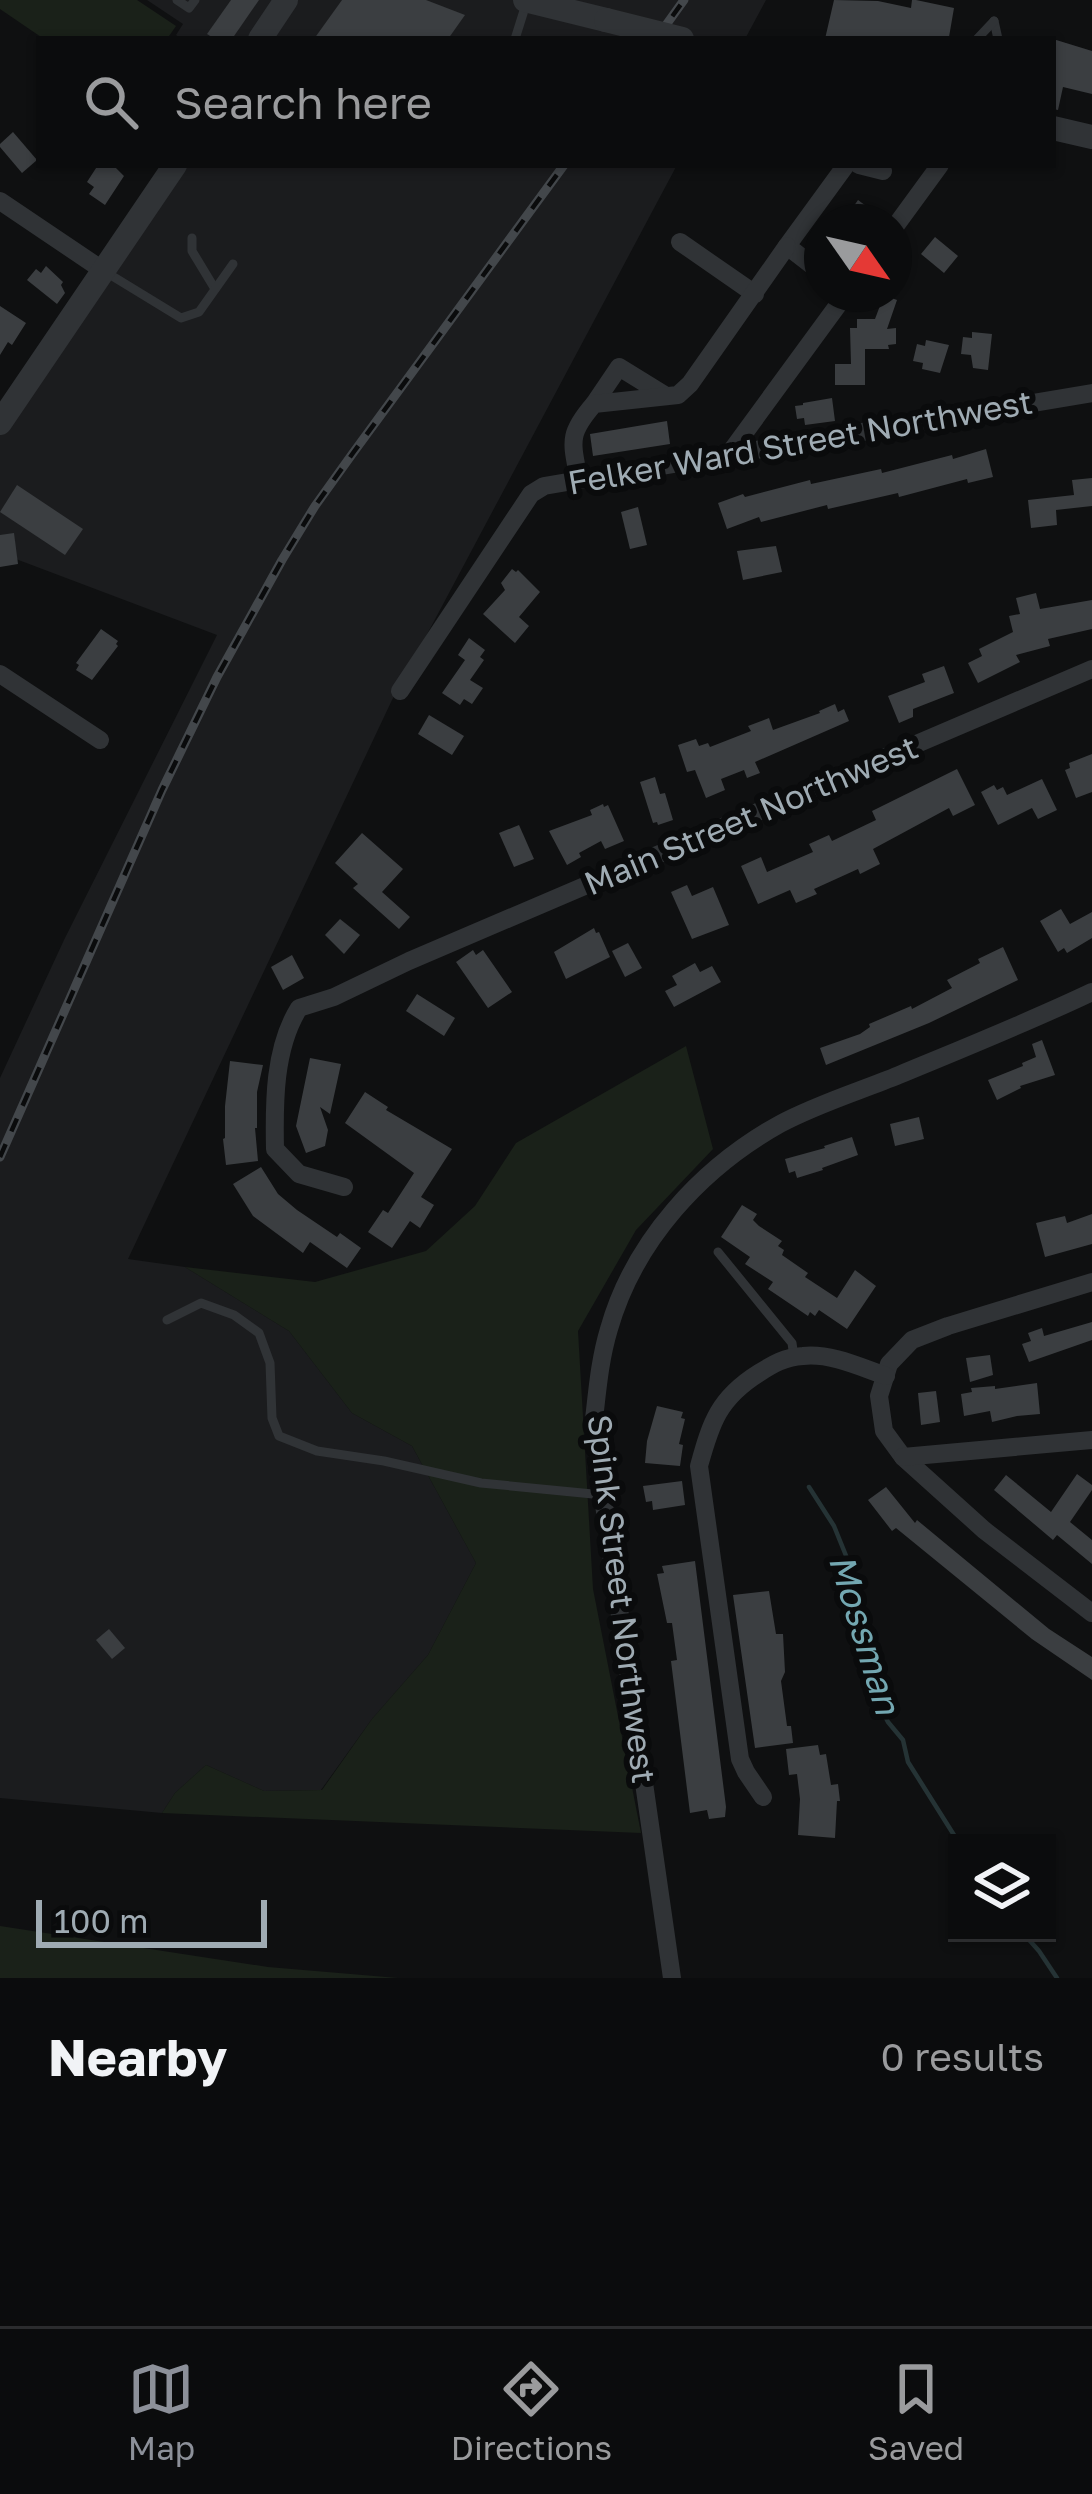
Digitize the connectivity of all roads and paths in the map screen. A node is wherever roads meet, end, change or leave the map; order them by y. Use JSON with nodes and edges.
{"nodes":[{"id":1,"x":177,"y":0,"type":"edge"},
{"id":2,"x":195,"y":0,"type":"edge"},
{"id":3,"x":286,"y":0,"type":"edge"},
{"id":4,"x":526,"y":0,"type":"edge"},
{"id":5,"x":606,"y":13,"type":"edge"},
{"id":6,"x":262,"y":36,"type":"edge"},
{"id":7,"x":516,"y":36,"type":"edge"},
{"id":8,"x":673,"y":36,"type":"edge"},
{"id":9,"x":979,"y":36,"type":"edge"},
{"id":10,"x":997,"y":36,"type":"edge"},
{"id":11,"x":1056,"y":129,"type":"edge"},
{"id":12,"x":1092,"y":137,"type":"edge"},
{"id":13,"x":173,"y":168,"type":"edge"},
{"id":14,"x":844,"y":168,"type":"edge"},
{"id":15,"x":872,"y":168,"type":"edge"},
{"id":16,"x":938,"y":168,"type":"edge"},
{"id":17,"x":883,"y":171,"type":"dead end"},
{"id":18,"x":0,"y":203,"type":"edge"},
{"id":19,"x":912,"y":204,"type":"edge"},
{"id":20,"x":192,"y":238,"type":"dead end"},
{"id":21,"x":680,"y":242,"type":"dead end"},
{"id":22,"x":787,"y":246,"type":"junction"},
{"id":23,"x":804,"y":259,"type":"edge"},
{"id":24,"x":203,"y":269,"type":"junction"},
{"id":25,"x":104,"y":271,"type":"junction"},
{"id":26,"x":215,"y":289,"type":"junction"},
{"id":27,"x":754,"y":294,"type":"junction"},
{"id":28,"x":833,"y":312,"type":"edge"},
{"id":29,"x":1092,"y":393,"type":"edge"},
{"id":30,"x":666,"y":396,"type":"junction"},
{"id":31,"x":593,"y":404,"type":"junction"},
{"id":32,"x":0,"y":423,"type":"edge"},
{"id":33,"x":729,"y":454,"type":"junction"},
{"id":34,"x":580,"y":480,"type":"junction"},
{"id":35,"x":1092,"y":669,"type":"edge"},
{"id":36,"x":0,"y":674,"type":"edge"},
{"id":37,"x":400,"y":691,"type":"dead end"},
{"id":38,"x":100,"y":740,"type":"dead end"},
{"id":39,"x":1092,"y":992,"type":"edge"},
{"id":40,"x":344,"y":1187,"type":"dead end"},
{"id":41,"x":718,"y":1252,"type":"dead end"},
{"id":42,"x":1092,"y":1282,"type":"edge"},
{"id":43,"x":167,"y":1320,"type":"dead end"},
{"id":44,"x":794,"y":1357,"type":"junction"},
{"id":45,"x":886,"y":1376,"type":"junction"},
{"id":46,"x":1092,"y":1440,"type":"edge"},
{"id":47,"x":903,"y":1457,"type":"junction"},
{"id":48,"x":603,"y":1495,"type":"junction"},
{"id":49,"x":1092,"y":1613,"type":"edge"},
{"id":50,"x":763,"y":1797,"type":"dead end"},
{"id":51,"x":672,"y":1978,"type":"edge"}],
"edges":[{"from":1,"to":2,"type":"lane"},
{"from":3,"to":6,"type":"street"},
{"from":4,"to":5,"type":"street"},
{"from":4,"to":7,"type":"lane"},
{"from":5,"to":8,"type":"street","bridge":true},
{"from":9,"to":10,"type":"lane"},
{"from":11,"to":12,"type":"street"},
{"from":13,"to":25,"type":"street"},
{"from":14,"to":22,"type":"street"},
{"from":15,"to":17,"type":"street"},
{"from":16,"to":19,"type":"street"},
{"from":18,"to":25,"type":"street"},
{"from":20,"to":24,"type":"lane"},
{"from":21,"to":27,"type":"street"},
{"from":22,"to":23,"type":"street"},
{"from":22,"to":27,"type":"street"},
{"from":24,"to":26,"type":"lane"},
{"from":24,"to":26,"type":"lane"},
{"from":25,"to":26,"type":"lane"},
{"from":25,"to":32,"type":"street"},
{"from":27,"to":30,"type":"street"},
{"from":28,"to":33,"type":"street"},
{"from":29,"to":33,"type":"street","name":"Felker Ward Street Northwest"},
{"from":30,"to":31,"type":"street"},
{"from":30,"to":31,"type":"street"},
{"from":31,"to":34,"type":"street"},
{"from":33,"to":34,"type":"street","name":"Felker Ward Street Northwest"},
{"from":34,"to":37,"type":"street","name":"Felker Ward Street Northwest"},
{"from":35,"to":40,"type":"street","name":"Main Street Northwest"},
{"from":36,"to":38,"type":"street"},
{"from":39,"to":48,"type":"street","name":"Spink Street Northwest"},
{"from":41,"to":44,"type":"lane"},
{"from":42,"to":45,"type":"street"},
{"from":43,"to":48,"type":"lane"},
{"from":44,"to":45,"type":"street"},
{"from":44,"to":50,"type":"street"},
{"from":45,"to":47,"type":"street"},
{"from":46,"to":47,"type":"street"},
{"from":47,"to":49,"type":"street"},
{"from":48,"to":51,"type":"street","name":"Spink Street Northwest"}]}
